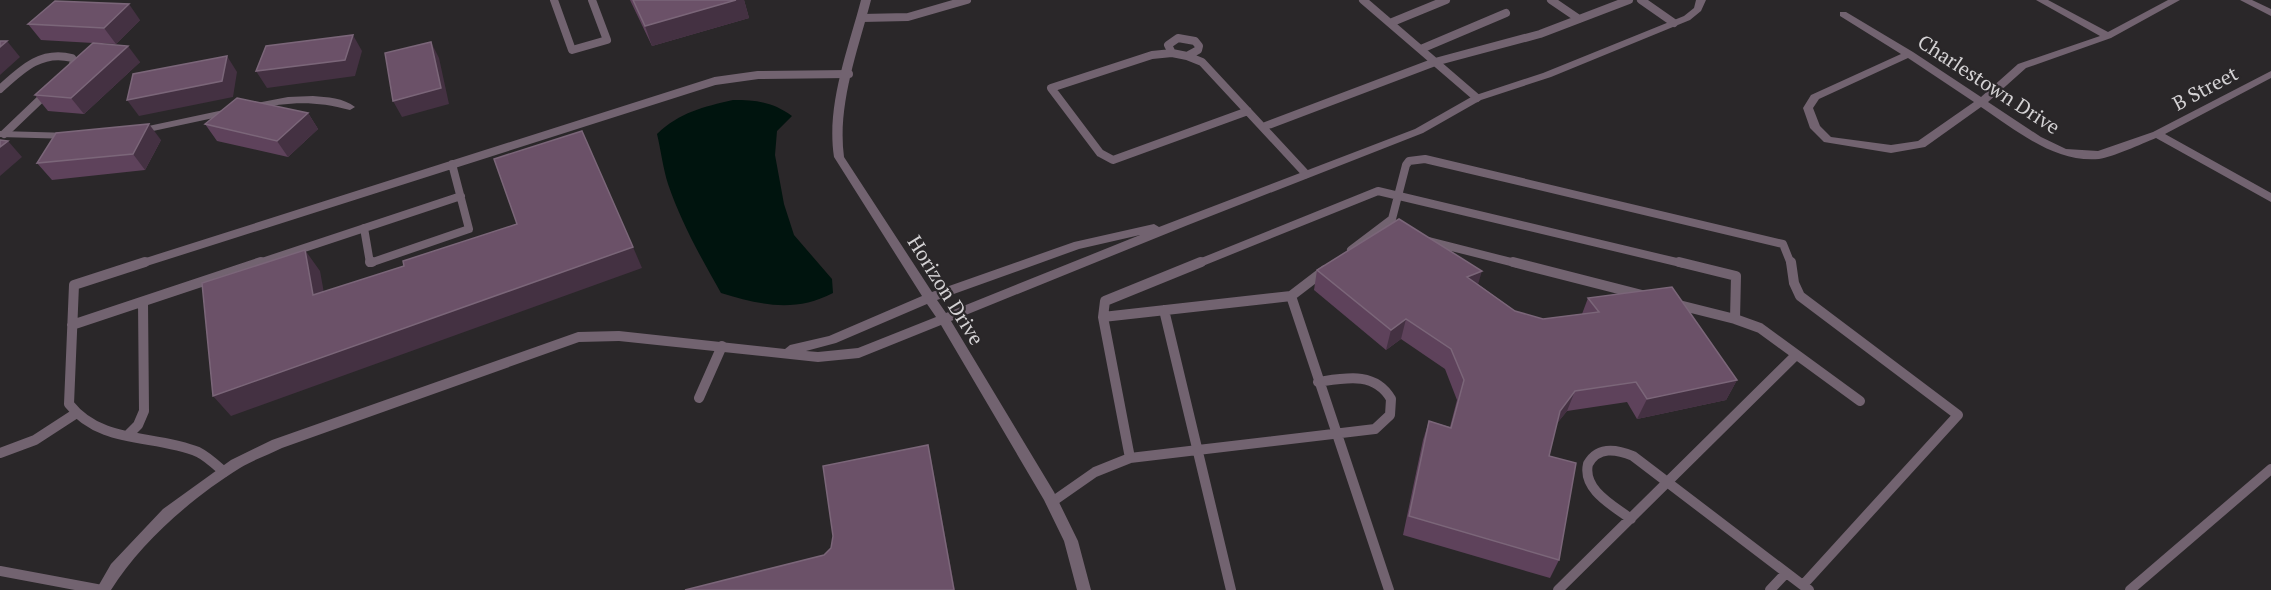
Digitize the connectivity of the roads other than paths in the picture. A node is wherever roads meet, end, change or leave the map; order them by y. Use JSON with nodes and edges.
{"nodes":[{"id":1,"x":554,"y":0,"type":"edge"},
{"id":2,"x":592,"y":0,"type":"edge"},
{"id":3,"x":866,"y":0,"type":"edge"},
{"id":4,"x":968,"y":0,"type":"edge"},
{"id":5,"x":1363,"y":0,"type":"edge"},
{"id":6,"x":1446,"y":0,"type":"edge"},
{"id":7,"x":1551,"y":0,"type":"edge"},
{"id":8,"x":1629,"y":0,"type":"edge"},
{"id":9,"x":1641,"y":0,"type":"edge"},
{"id":10,"x":1701,"y":0,"type":"edge"},
{"id":11,"x":2041,"y":0,"type":"edge"},
{"id":12,"x":2175,"y":0,"type":"edge"},
{"id":13,"x":2245,"y":0,"type":"edge"},
{"id":14,"x":1506,"y":13,"type":"dead end"},
{"id":15,"x":2271,"y":13,"type":"edge"},
{"id":16,"x":1843,"y":14,"type":"dead end"},
{"id":17,"x":862,"y":18,"type":"junction"},
{"id":18,"x":1579,"y":19,"type":"junction"},
{"id":19,"x":1390,"y":23,"type":"junction"},
{"id":20,"x":1674,"y":23,"type":"junction"},
{"id":21,"x":2108,"y":36,"type":"junction"},
{"id":22,"x":1421,"y":50,"type":"junction"},
{"id":23,"x":1172,"y":53,"type":"junction"},
{"id":24,"x":1910,"y":54,"type":"junction"},
{"id":25,"x":1187,"y":56,"type":"junction"},
{"id":26,"x":1435,"y":62,"type":"junction"},
{"id":27,"x":849,"y":74,"type":"junction"},
{"id":28,"x":2271,"y":74,"type":"edge"},
{"id":29,"x":63,"y":78,"type":"edge"},
{"id":30,"x":54,"y":86,"type":"edge"},
{"id":31,"x":0,"y":89,"type":"edge"},
{"id":32,"x":1477,"y":98,"type":"junction"},
{"id":33,"x":1980,"y":103,"type":"junction"},
{"id":34,"x":350,"y":107,"type":"dead end"},
{"id":35,"x":1248,"y":111,"type":"junction"},
{"id":36,"x":1263,"y":127,"type":"junction"},
{"id":37,"x":129,"y":133,"type":"edge"},
{"id":38,"x":2,"y":134,"type":"edge"},
{"id":39,"x":2157,"y":134,"type":"junction"},
{"id":40,"x":86,"y":135,"type":"edge"},
{"id":41,"x":452,"y":164,"type":"junction"},
{"id":42,"x":1306,"y":174,"type":"junction"},
{"id":43,"x":1397,"y":195,"type":"junction"},
{"id":44,"x":461,"y":196,"type":"junction"},
{"id":45,"x":2271,"y":198,"type":"edge"},
{"id":46,"x":1184,"y":222,"type":"junction"},
{"id":47,"x":364,"y":228,"type":"junction"},
{"id":48,"x":1379,"y":228,"type":"junction"},
{"id":49,"x":1391,"y":231,"type":"edge"},
{"id":50,"x":1414,"y":237,"type":"edge"},
{"id":51,"x":1344,"y":255,"type":"edge"},
{"id":52,"x":1335,"y":262,"type":"edge"},
{"id":53,"x":1290,"y":296,"type":"junction"},
{"id":54,"x":929,"y":298,"type":"junction"},
{"id":55,"x":1654,"y":298,"type":"edge"},
{"id":56,"x":1666,"y":301,"type":"edge"},
{"id":57,"x":143,"y":302,"type":"junction"},
{"id":58,"x":1164,"y":310,"type":"junction"},
{"id":59,"x":1103,"y":317,"type":"junction"},
{"id":60,"x":1735,"y":319,"type":"junction"},
{"id":61,"x":944,"y":320,"type":"junction"},
{"id":62,"x":72,"y":325,"type":"junction"},
{"id":63,"x":722,"y":346,"type":"junction"},
{"id":64,"x":780,"y":352,"type":"junction"},
{"id":65,"x":1796,"y":355,"type":"junction"},
{"id":66,"x":1318,"y":382,"type":"junction"},
{"id":67,"x":699,"y":398,"type":"dead end"},
{"id":68,"x":1860,"y":401,"type":"dead end"},
{"id":69,"x":75,"y":414,"type":"junction"},
{"id":70,"x":1336,"y":434,"type":"junction"},
{"id":71,"x":127,"y":436,"type":"junction"},
{"id":72,"x":1197,"y":450,"type":"junction"},
{"id":73,"x":0,"y":453,"type":"edge"},
{"id":74,"x":1130,"y":458,"type":"junction"},
{"id":75,"x":2271,"y":469,"type":"edge"},
{"id":76,"x":224,"y":472,"type":"junction"},
{"id":77,"x":1668,"y":482,"type":"junction"},
{"id":78,"x":1052,"y":502,"type":"junction"},
{"id":79,"x":1631,"y":519,"type":"junction"},
{"id":80,"x":0,"y":571,"type":"edge"},
{"id":81,"x":1786,"y":573,"type":"junction"},
{"id":82,"x":1806,"y":587,"type":"edge"},
{"id":83,"x":103,"y":590,"type":"edge"},
{"id":84,"x":1084,"y":590,"type":"edge"},
{"id":85,"x":1231,"y":590,"type":"edge"},
{"id":86,"x":1389,"y":590,"type":"edge"},
{"id":87,"x":1558,"y":590,"type":"edge"},
{"id":88,"x":1770,"y":590,"type":"edge"},
{"id":89,"x":2130,"y":590,"type":"edge"}],
"edges":[{"from":1,"to":2,"type":"lane"},
{"from":3,"to":17,"type":"street","name":"Horizon Drive"},
{"from":4,"to":17,"type":"lane"},
{"from":5,"to":19,"type":"lane"},
{"from":6,"to":19,"type":"lane"},
{"from":7,"to":18,"type":"lane"},
{"from":8,"to":18,"type":"lane"},
{"from":9,"to":20,"type":"lane"},
{"from":10,"to":20,"type":"street"},
{"from":11,"to":21,"type":"street"},
{"from":12,"to":21,"type":"street"},
{"from":13,"to":15,"type":"street"},
{"from":14,"to":22,"type":"lane"},
{"from":16,"to":24,"type":"street","name":"Charlestown Drive"},
{"from":17,"to":27,"type":"street","name":"Horizon Drive"},
{"from":18,"to":26,"type":"lane"},
{"from":19,"to":22,"type":"lane"},
{"from":20,"to":32,"type":"street"},
{"from":21,"to":33,"type":"street"},
{"from":22,"to":26,"type":"lane"},
{"from":23,"to":25,"type":"lane"},
{"from":23,"to":25,"type":"lane"},
{"from":23,"to":35,"type":"lane"},
{"from":24,"to":33,"type":"street","name":"Charlestown Drive"},
{"from":24,"to":33,"type":"street"},
{"from":25,"to":35,"type":"lane"},
{"from":26,"to":32,"type":"lane"},
{"from":26,"to":36,"type":"lane"},
{"from":27,"to":41,"type":"lane"},
{"from":27,"to":54,"type":"street","name":"Horizon Drive"},
{"from":28,"to":39,"type":"street","name":"B Street"},
{"from":29,"to":31,"type":"lane"},
{"from":30,"to":38,"type":"lane"},
{"from":32,"to":42,"type":"street"},
{"from":33,"to":39,"type":"street","name":"Charlestown Drive"},
{"from":34,"to":37,"type":"street"},
{"from":35,"to":36,"type":"lane"},
{"from":36,"to":42,"type":"lane"},
{"from":38,"to":40,"type":"street"},
{"from":39,"to":45,"type":"street"},
{"from":41,"to":44,"type":"lane"},
{"from":41,"to":62,"type":"lane"},
{"from":42,"to":46,"type":"street"},
{"from":43,"to":48,"type":"lane"},
{"from":43,"to":59,"type":"lane"},
{"from":43,"to":60,"type":"lane"},
{"from":43,"to":82,"type":"lane"},
{"from":44,"to":47,"type":"lane"},
{"from":44,"to":47,"type":"lane"},
{"from":46,"to":54,"type":"street"},
{"from":46,"to":61,"type":"street"},
{"from":47,"to":57,"type":"lane"},
{"from":48,"to":49,"type":"lane"},
{"from":48,"to":51,"type":"lane"},
{"from":50,"to":55,"type":"lane"},
{"from":52,"to":53,"type":"lane"},
{"from":53,"to":58,"type":"lane"},
{"from":53,"to":66,"type":"lane"},
{"from":54,"to":61,"type":"street","name":"Horizon Drive"},
{"from":54,"to":64,"type":"street"},
{"from":56,"to":60,"type":"lane"},
{"from":57,"to":62,"type":"lane"},
{"from":57,"to":71,"type":"lane"},
{"from":58,"to":59,"type":"lane"},
{"from":58,"to":72,"type":"lane"},
{"from":59,"to":74,"type":"lane"},
{"from":60,"to":65,"type":"lane"},
{"from":61,"to":64,"type":"street"},
{"from":61,"to":78,"type":"street","name":"Horizon Drive"},
{"from":62,"to":69,"type":"lane"},
{"from":63,"to":64,"type":"street"},
{"from":63,"to":67,"type":"lane"},
{"from":63,"to":76,"type":"street"},
{"from":65,"to":68,"type":"lane"},
{"from":65,"to":77,"type":"lane"},
{"from":66,"to":70,"type":"lane"},
{"from":66,"to":70,"type":"lane"},
{"from":69,"to":71,"type":"lane"},
{"from":69,"to":73,"type":"lane"},
{"from":70,"to":72,"type":"lane"},
{"from":70,"to":86,"type":"lane"},
{"from":71,"to":76,"type":"lane"},
{"from":72,"to":74,"type":"lane"},
{"from":72,"to":85,"type":"lane"},
{"from":74,"to":78,"type":"lane"},
{"from":75,"to":89,"type":"lane"},
{"from":76,"to":83,"type":"street"},
{"from":77,"to":79,"type":"lane"},
{"from":77,"to":79,"type":"lane"},
{"from":77,"to":81,"type":"lane"},
{"from":78,"to":84,"type":"street","name":"Horizon Drive"},
{"from":79,"to":87,"type":"lane"},
{"from":80,"to":83,"type":"lane"},
{"from":81,"to":82,"type":"lane"},
{"from":81,"to":88,"type":"lane"}]}
